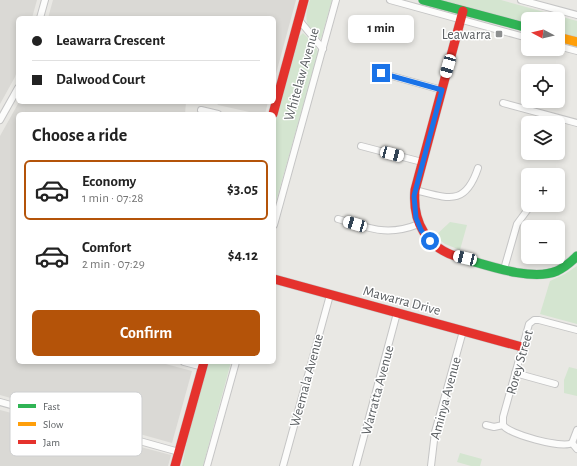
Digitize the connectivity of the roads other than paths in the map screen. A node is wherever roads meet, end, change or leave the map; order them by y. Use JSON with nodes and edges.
{"nodes":[{"id":1,"x":45,"y":0,"type":"edge"},
{"id":2,"x":305,"y":0,"type":"edge"},
{"id":3,"x":336,"y":0,"type":"edge"},
{"id":4,"x":390,"y":0,"type":"edge"},
{"id":5,"x":423,"y":0,"type":"edge"},
{"id":6,"x":521,"y":0,"type":"edge"},
{"id":7,"x":462,"y":15,"type":"junction"},
{"id":8,"x":577,"y":15,"type":"edge"},
{"id":9,"x":41,"y":16,"type":"edge"},
{"id":10,"x":300,"y":16,"type":"junction"},
{"id":11,"x":521,"y":27,"type":"edge"},
{"id":12,"x":521,"y":36,"type":"edge"},
{"id":13,"x":565,"y":39,"type":"edge"},
{"id":14,"x":577,"y":42,"type":"edge"},
{"id":15,"x":565,"y":48,"type":"edge"},
{"id":16,"x":323,"y":49,"type":"junction"},
{"id":17,"x":577,"y":51,"type":"edge"},
{"id":18,"x":381,"y":73,"type":"dead end"},
{"id":19,"x":442,"y":90,"type":"junction"},
{"id":20,"x":16,"y":92,"type":"edge"},
{"id":21,"x":276,"y":103,"type":"edge"},
{"id":22,"x":503,"y":103,"type":"dead end"},
{"id":23,"x":201,"y":110,"type":"dead end"},
{"id":24,"x":210,"y":112,"type":"edge"},
{"id":25,"x":0,"y":120,"type":"edge"},
{"id":26,"x":577,"y":123,"type":"edge"},
{"id":27,"x":362,"y":146,"type":"dead end"},
{"id":28,"x":422,"y":162,"type":"junction"},
{"id":29,"x":478,"y":168,"type":"dead end"},
{"id":30,"x":415,"y":190,"type":"junction"},
{"id":31,"x":526,"y":212,"type":"edge"},
{"id":32,"x":276,"y":218,"type":"edge"},
{"id":33,"x":338,"y":219,"type":"dead end"},
{"id":34,"x":418,"y":224,"type":"junction"},
{"id":35,"x":577,"y":256,"type":"edge"},
{"id":36,"x":504,"y":269,"type":"junction"},
{"id":37,"x":276,"y":280,"type":"edge"},
{"id":38,"x":330,"y":295,"type":"junction"},
{"id":39,"x":397,"y":313,"type":"junction"},
{"id":40,"x":577,"y":330,"type":"edge"},
{"id":41,"x":463,"y":331,"type":"junction"},
{"id":42,"x":522,"y":347,"type":"junction"},
{"id":43,"x":235,"y":364,"type":"edge"},
{"id":44,"x":204,"y":365,"type":"edge"},
{"id":45,"x":515,"y":373,"type":"junction"},
{"id":46,"x":554,"y":384,"type":"dead end"},
{"id":47,"x":0,"y":402,"type":"edge"},
{"id":48,"x":10,"y":405,"type":"edge"},
{"id":49,"x":486,"y":425,"type":"dead end"},
{"id":50,"x":503,"y":425,"type":"junction"},
{"id":51,"x":577,"y":430,"type":"edge"},
{"id":52,"x":142,"y":442,"type":"edge"},
{"id":53,"x":572,"y":444,"type":"junction"},
{"id":54,"x":577,"y":449,"type":"edge"},
{"id":55,"x":179,"y":452,"type":"junction"},
{"id":56,"x":175,"y":466,"type":"edge"},
{"id":57,"x":207,"y":466,"type":"edge"},
{"id":58,"x":283,"y":466,"type":"edge"},
{"id":59,"x":356,"y":466,"type":"edge"},
{"id":60,"x":431,"y":466,"type":"edge"}],
"edges":[{"from":1,"to":9,"type":"street"},
{"from":2,"to":10,"type":"street","name":"Whitelaw Avenue"},
{"from":3,"to":16,"type":"street","name":"Whitelaw Avenue"},
{"from":4,"to":7,"type":"street"},
{"from":5,"to":7,"type":"street"},
{"from":6,"to":8,"type":"street"},
{"from":7,"to":11,"type":"street"},
{"from":7,"to":12,"type":"street"},
{"from":7,"to":19,"type":"street"},
{"from":10,"to":16,"type":"street"},
{"from":10,"to":21,"type":"street","name":"Whitelaw Avenue"},
{"from":13,"to":14,"type":"street"},
{"from":15,"to":17,"type":"street"},
{"from":16,"to":32,"type":"street","name":"Whitelaw Avenue"},
{"from":18,"to":19,"type":"street"},
{"from":19,"to":28,"type":"street"},
{"from":20,"to":25,"type":"street"},
{"from":22,"to":26,"type":"street"},
{"from":23,"to":24,"type":"street"},
{"from":27,"to":28,"type":"street"},
{"from":28,"to":30,"type":"street"},
{"from":29,"to":30,"type":"street"},
{"from":30,"to":34,"type":"street"},
{"from":31,"to":36,"type":"street"},
{"from":33,"to":34,"type":"street"},
{"from":34,"to":36,"type":"street"},
{"from":35,"to":36,"type":"street"},
{"from":37,"to":38,"type":"street","name":"Mawarra Drive"},
{"from":38,"to":39,"type":"street","name":"Mawarra Drive"},
{"from":38,"to":58,"type":"street","name":"Weemala Avenue"},
{"from":39,"to":41,"type":"street","name":"Mawarra Drive"},
{"from":39,"to":59,"type":"street","name":"Warratta Avenue"},
{"from":40,"to":42,"type":"street","name":"Rorey Street"},
{"from":41,"to":42,"type":"street","name":"Mawarra Drive"},
{"from":41,"to":60,"type":"street","name":"Aminya Avenue"},
{"from":42,"to":45,"type":"street","name":"Rorey Street"},
{"from":43,"to":57,"type":"street"},
{"from":44,"to":55,"type":"street"},
{"from":45,"to":46,"type":"street"},
{"from":45,"to":50,"type":"street","name":"Rorey Street"},
{"from":47,"to":48,"type":"street"},
{"from":49,"to":50,"type":"street"},
{"from":50,"to":53,"type":"street"},
{"from":51,"to":53,"type":"street"},
{"from":52,"to":55,"type":"street"},
{"from":53,"to":54,"type":"street"},
{"from":55,"to":56,"type":"street"}]}
